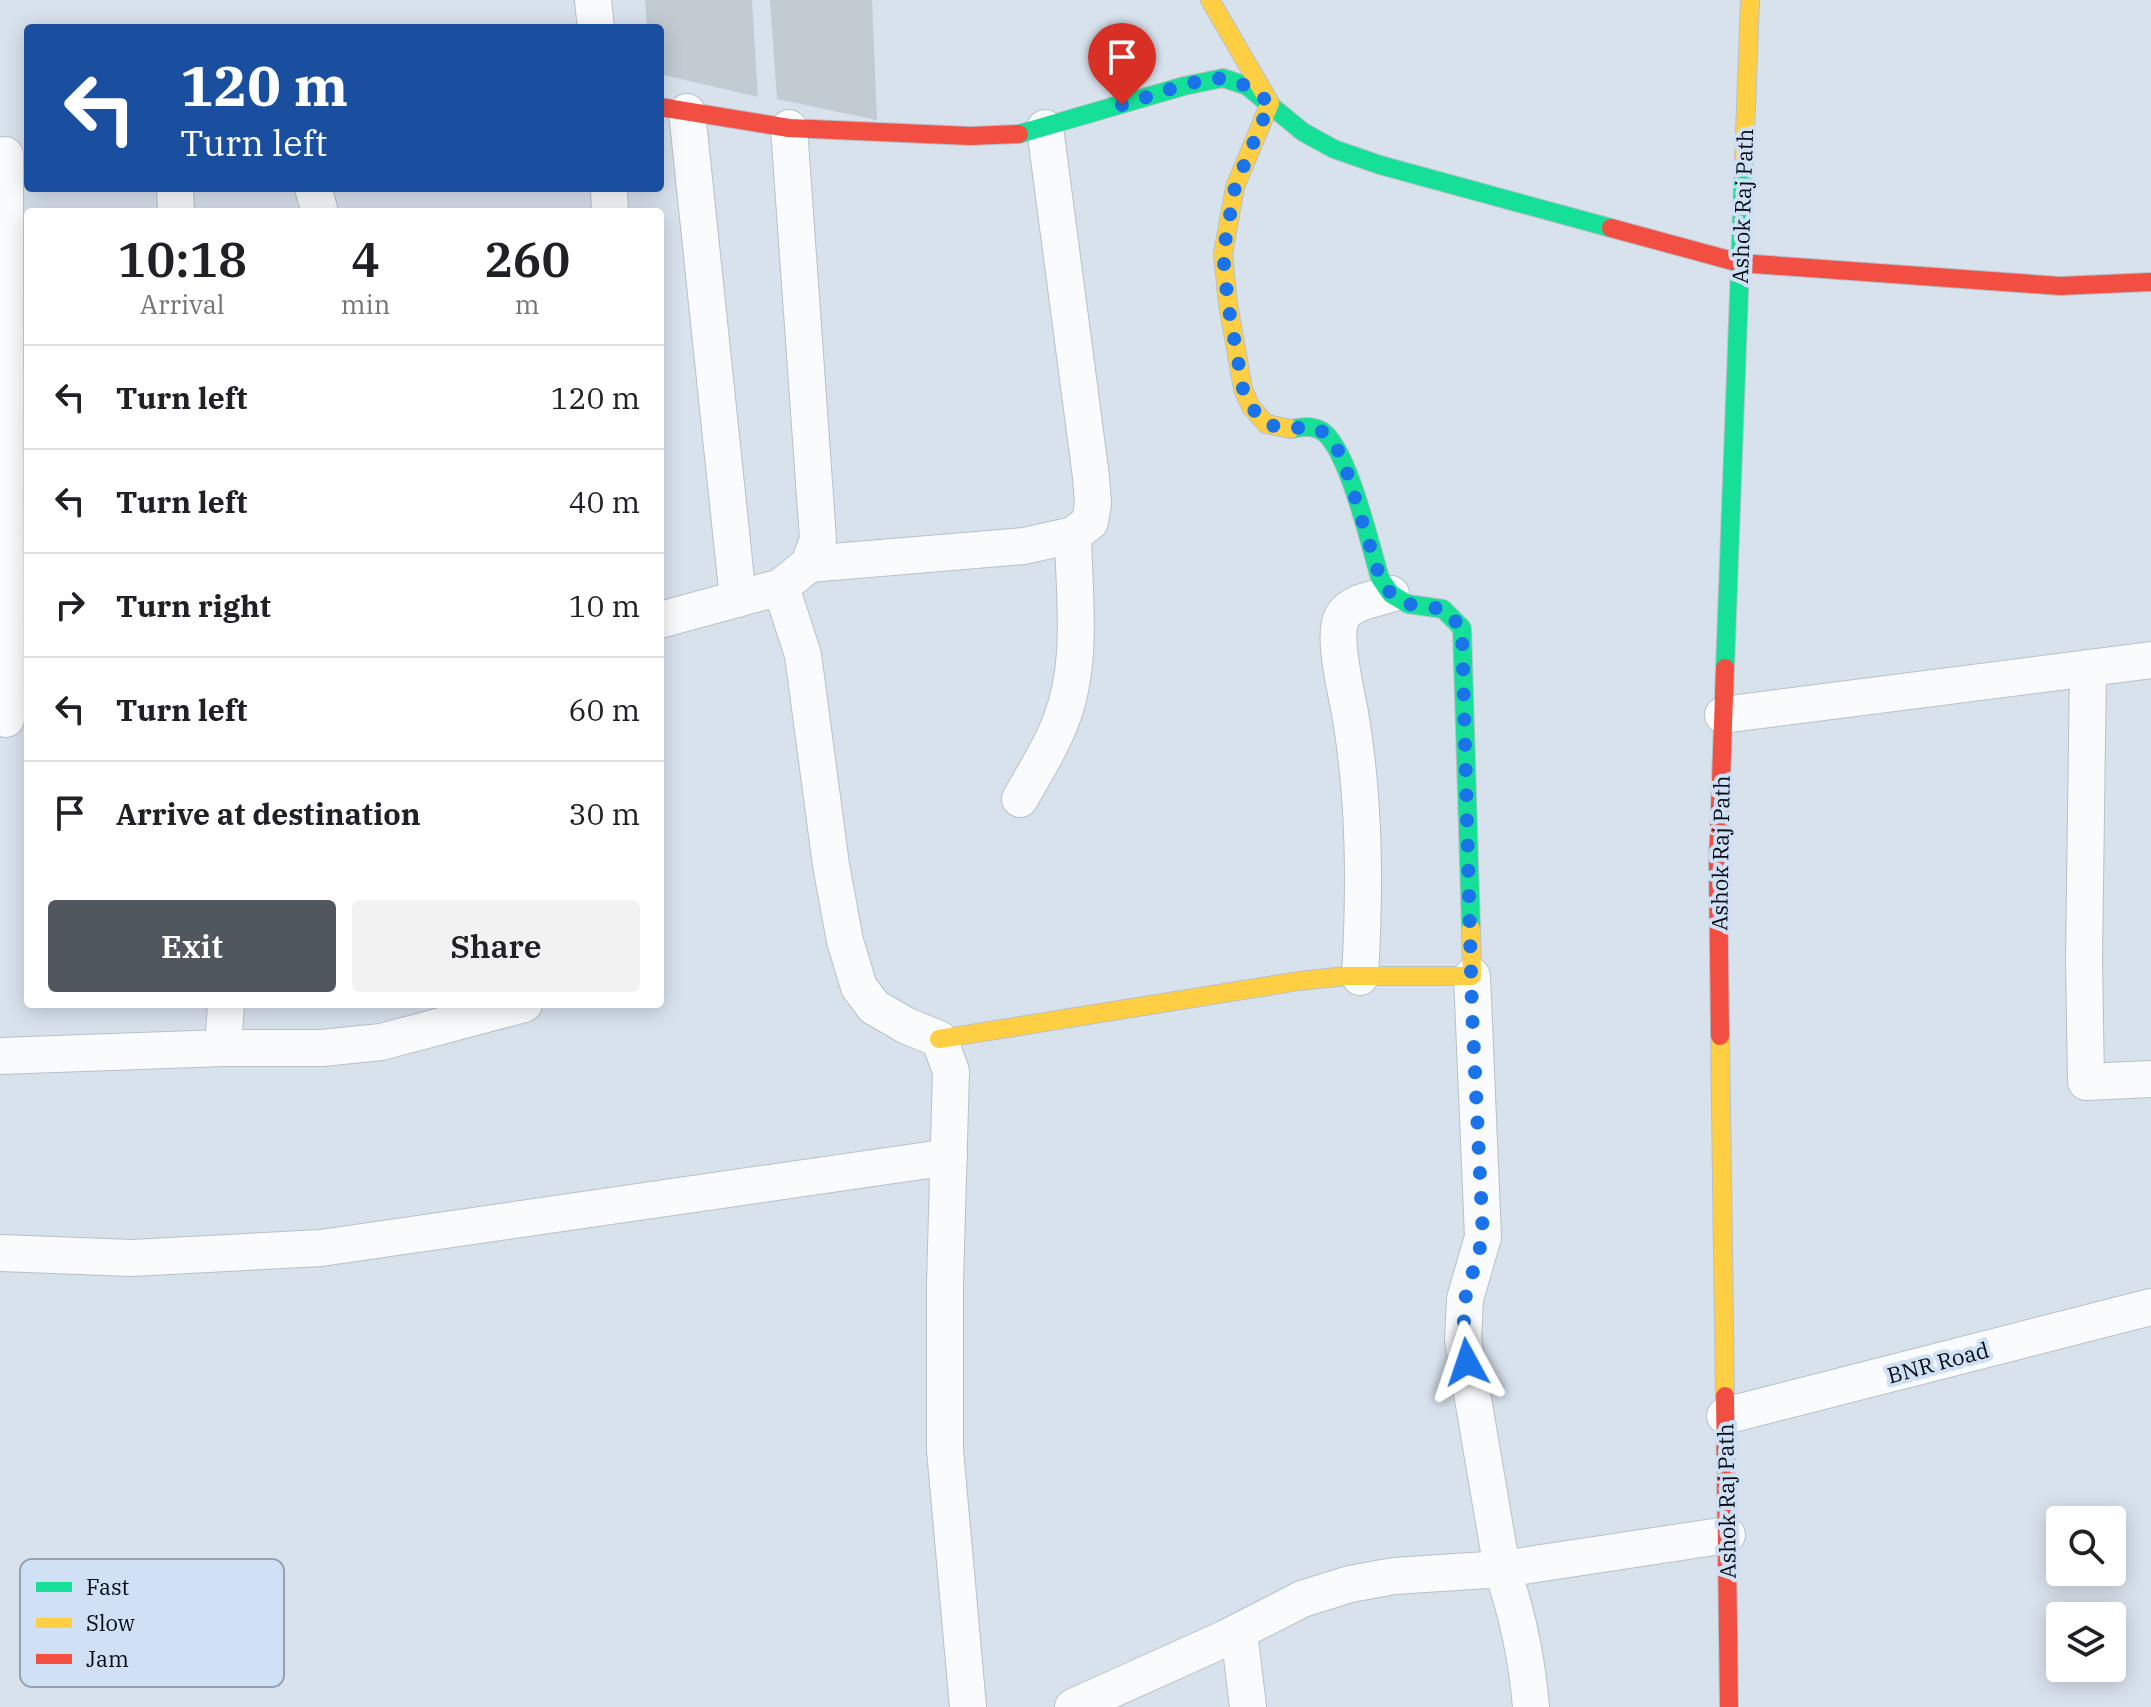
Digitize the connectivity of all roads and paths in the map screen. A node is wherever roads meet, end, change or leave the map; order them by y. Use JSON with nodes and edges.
{"nodes":[{"id":1,"x":593,"y":0,"type":"edge"},
{"id":2,"x":1210,"y":0,"type":"edge"},
{"id":3,"x":1750,"y":0,"type":"edge"},
{"id":4,"x":596,"y":24,"type":"edge"},
{"id":5,"x":1270,"y":103,"type":"junction"},
{"id":6,"x":674,"y":109,"type":"edge"},
{"id":7,"x":789,"y":128,"type":"junction"},
{"id":8,"x":1045,"y":128,"type":"junction"},
{"id":9,"x":11,"y":154,"type":"edge"},
{"id":10,"x":1740,"y":263,"type":"junction"},
{"id":11,"x":2151,"y":282,"type":"edge"},
{"id":12,"x":17,"y":394,"type":"edge"},
{"id":13,"x":1073,"y":535,"type":"junction"},
{"id":14,"x":809,"y":564,"type":"junction"},
{"id":15,"x":781,"y":587,"type":"junction"},
{"id":16,"x":1391,"y":594,"type":"junction"},
{"id":17,"x":738,"y":599,"type":"junction"},
{"id":18,"x":664,"y":619,"type":"edge"},
{"id":19,"x":2151,"y":660,"type":"edge"},
{"id":20,"x":2088,"y":668,"type":"junction"},
{"id":21,"x":1723,"y":715,"type":"junction"},
{"id":22,"x":11,"y":718,"type":"edge"},
{"id":23,"x":1020,"y":799,"type":"dead end"},
{"id":24,"x":1472,"y":976,"type":"junction"},
{"id":25,"x":1360,"y":977,"type":"junction"},
{"id":26,"x":226,"y":1008,"type":"edge"},
{"id":27,"x":509,"y":1008,"type":"edge"},
{"id":28,"x":939,"y":1039,"type":"junction"},
{"id":29,"x":223,"y":1048,"type":"junction"},
{"id":30,"x":0,"y":1056,"type":"edge"},
{"id":31,"x":2151,"y":1079,"type":"edge"},
{"id":32,"x":949,"y":1157,"type":"junction"},
{"id":33,"x":0,"y":1253,"type":"edge"},
{"id":34,"x":2151,"y":1307,"type":"edge"},
{"id":35,"x":1725,"y":1416,"type":"junction"},
{"id":36,"x":1727,"y":1535,"type":"junction"},
{"id":37,"x":1502,"y":1569,"type":"junction"},
{"id":38,"x":1239,"y":1632,"type":"junction"},
{"id":39,"x":968,"y":1707,"type":"edge"},
{"id":40,"x":1073,"y":1707,"type":"edge"},
{"id":41,"x":1248,"y":1707,"type":"edge"},
{"id":42,"x":1531,"y":1707,"type":"edge"},
{"id":43,"x":1729,"y":1707,"type":"edge"}],
"edges":[{"from":1,"to":4,"type":"street"},
{"from":2,"to":5,"type":"street"},
{"from":3,"to":10,"type":"street","name":"Ashok Raj Path"},
{"from":5,"to":8,"type":"street"},
{"from":5,"to":10,"type":"street"},
{"from":5,"to":16,"type":"street"},
{"from":6,"to":7,"type":"street"},
{"from":6,"to":17,"type":"street"},
{"from":7,"to":8,"type":"street"},
{"from":7,"to":14,"type":"street"},
{"from":8,"to":13,"type":"street"},
{"from":9,"to":12,"type":"street"},
{"from":10,"to":11,"type":"street"},
{"from":10,"to":21,"type":"street","name":"Ashok Raj Path"},
{"from":12,"to":22,"type":"street"},
{"from":13,"to":14,"type":"street"},
{"from":13,"to":23,"type":"street"},
{"from":14,"to":15,"type":"street"},
{"from":15,"to":17,"type":"street"},
{"from":15,"to":28,"type":"street"},
{"from":16,"to":24,"type":"street"},
{"from":16,"to":25,"type":"street"},
{"from":17,"to":18,"type":"street"},
{"from":19,"to":20,"type":"street"},
{"from":20,"to":21,"type":"street"},
{"from":20,"to":31,"type":"street"},
{"from":21,"to":35,"type":"street","name":"Ashok Raj Path"},
{"from":24,"to":25,"type":"street"},
{"from":24,"to":37,"type":"street"},
{"from":25,"to":28,"type":"street"},
{"from":26,"to":29,"type":"street"},
{"from":27,"to":29,"type":"street"},
{"from":28,"to":32,"type":"street"},
{"from":29,"to":30,"type":"street"},
{"from":32,"to":33,"type":"street"},
{"from":32,"to":39,"type":"street"},
{"from":34,"to":35,"type":"street","name":"BNR Road"},
{"from":35,"to":36,"type":"street","name":"Ashok Raj Path"},
{"from":36,"to":37,"type":"street"},
{"from":36,"to":43,"type":"street","name":"Ashok Raj Path"},
{"from":37,"to":38,"type":"street"},
{"from":37,"to":42,"type":"street"},
{"from":38,"to":40,"type":"street"},
{"from":38,"to":41,"type":"street"}]}
